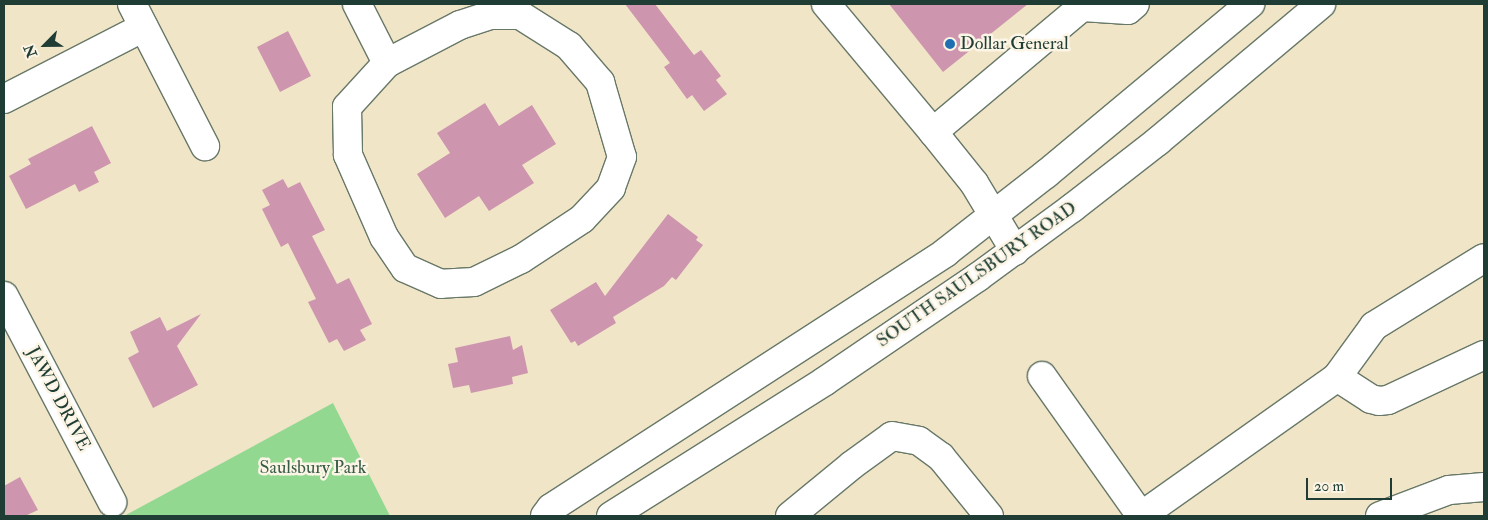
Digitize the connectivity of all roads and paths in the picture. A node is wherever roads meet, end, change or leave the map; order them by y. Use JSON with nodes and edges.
{"nodes":[{"id":1,"x":357,"y":4,"type":"edge"},
{"id":2,"x":826,"y":4,"type":"edge"},
{"id":3,"x":1135,"y":4,"type":"edge"},
{"id":4,"x":1250,"y":4,"type":"edge"},
{"id":5,"x":1321,"y":4,"type":"edge"},
{"id":6,"x":1081,"y":5,"type":"edge"},
{"id":7,"x":138,"y":16,"type":"edge"},
{"id":8,"x":387,"y":63,"type":"junction"},
{"id":9,"x":4,"y":99,"type":"edge"},
{"id":10,"x":933,"y":132,"type":"junction"},
{"id":11,"x":205,"y":146,"type":"dead end"},
{"id":12,"x":992,"y":215,"type":"junction"},
{"id":13,"x":1015,"y":250,"type":"junction"},
{"id":14,"x":1484,"y":258,"type":"edge"},
{"id":15,"x":4,"y":296,"type":"edge"},
{"id":16,"x":1484,"y":355,"type":"edge"},
{"id":17,"x":1042,"y":376,"type":"dead end"},
{"id":18,"x":1337,"y":377,"type":"junction"},
{"id":19,"x":1484,"y":486,"type":"edge"},
{"id":20,"x":112,"y":502,"type":"dead end"},
{"id":21,"x":545,"y":516,"type":"edge"},
{"id":22,"x":611,"y":516,"type":"edge"},
{"id":23,"x":790,"y":516,"type":"edge"},
{"id":24,"x":989,"y":516,"type":"edge"},
{"id":25,"x":1141,"y":516,"type":"edge"},
{"id":26,"x":1380,"y":516,"type":"edge"}],
"edges":[{"from":1,"to":8,"type":"main road"},
{"from":2,"to":10,"type":"main road"},
{"from":3,"to":6,"type":"main road"},
{"from":4,"to":12,"type":"main road","name":"SOUTH SAULSBURY ROAD"},
{"from":5,"to":13,"type":"main road","name":"SOUTH SAULSBURY ROAD"},
{"from":6,"to":10,"type":"main road"},
{"from":7,"to":9,"type":"main road"},
{"from":7,"to":11,"type":"main road"},
{"from":8,"to":8,"type":"main road"},
{"from":10,"to":12,"type":"main road"},
{"from":12,"to":13,"type":"main road"},
{"from":12,"to":21,"type":"main road","name":"SOUTH SAULSBURY ROAD"},
{"from":13,"to":22,"type":"main road","name":"SOUTH SAULSBURY ROAD"},
{"from":14,"to":18,"type":"main road"},
{"from":15,"to":20,"type":"main road","name":"JAWD DRIVE"},
{"from":16,"to":18,"type":"main road"},
{"from":17,"to":25,"type":"main road"},
{"from":18,"to":25,"type":"main road"},
{"from":19,"to":26,"type":"main road"},
{"from":23,"to":24,"type":"main road"}]}
